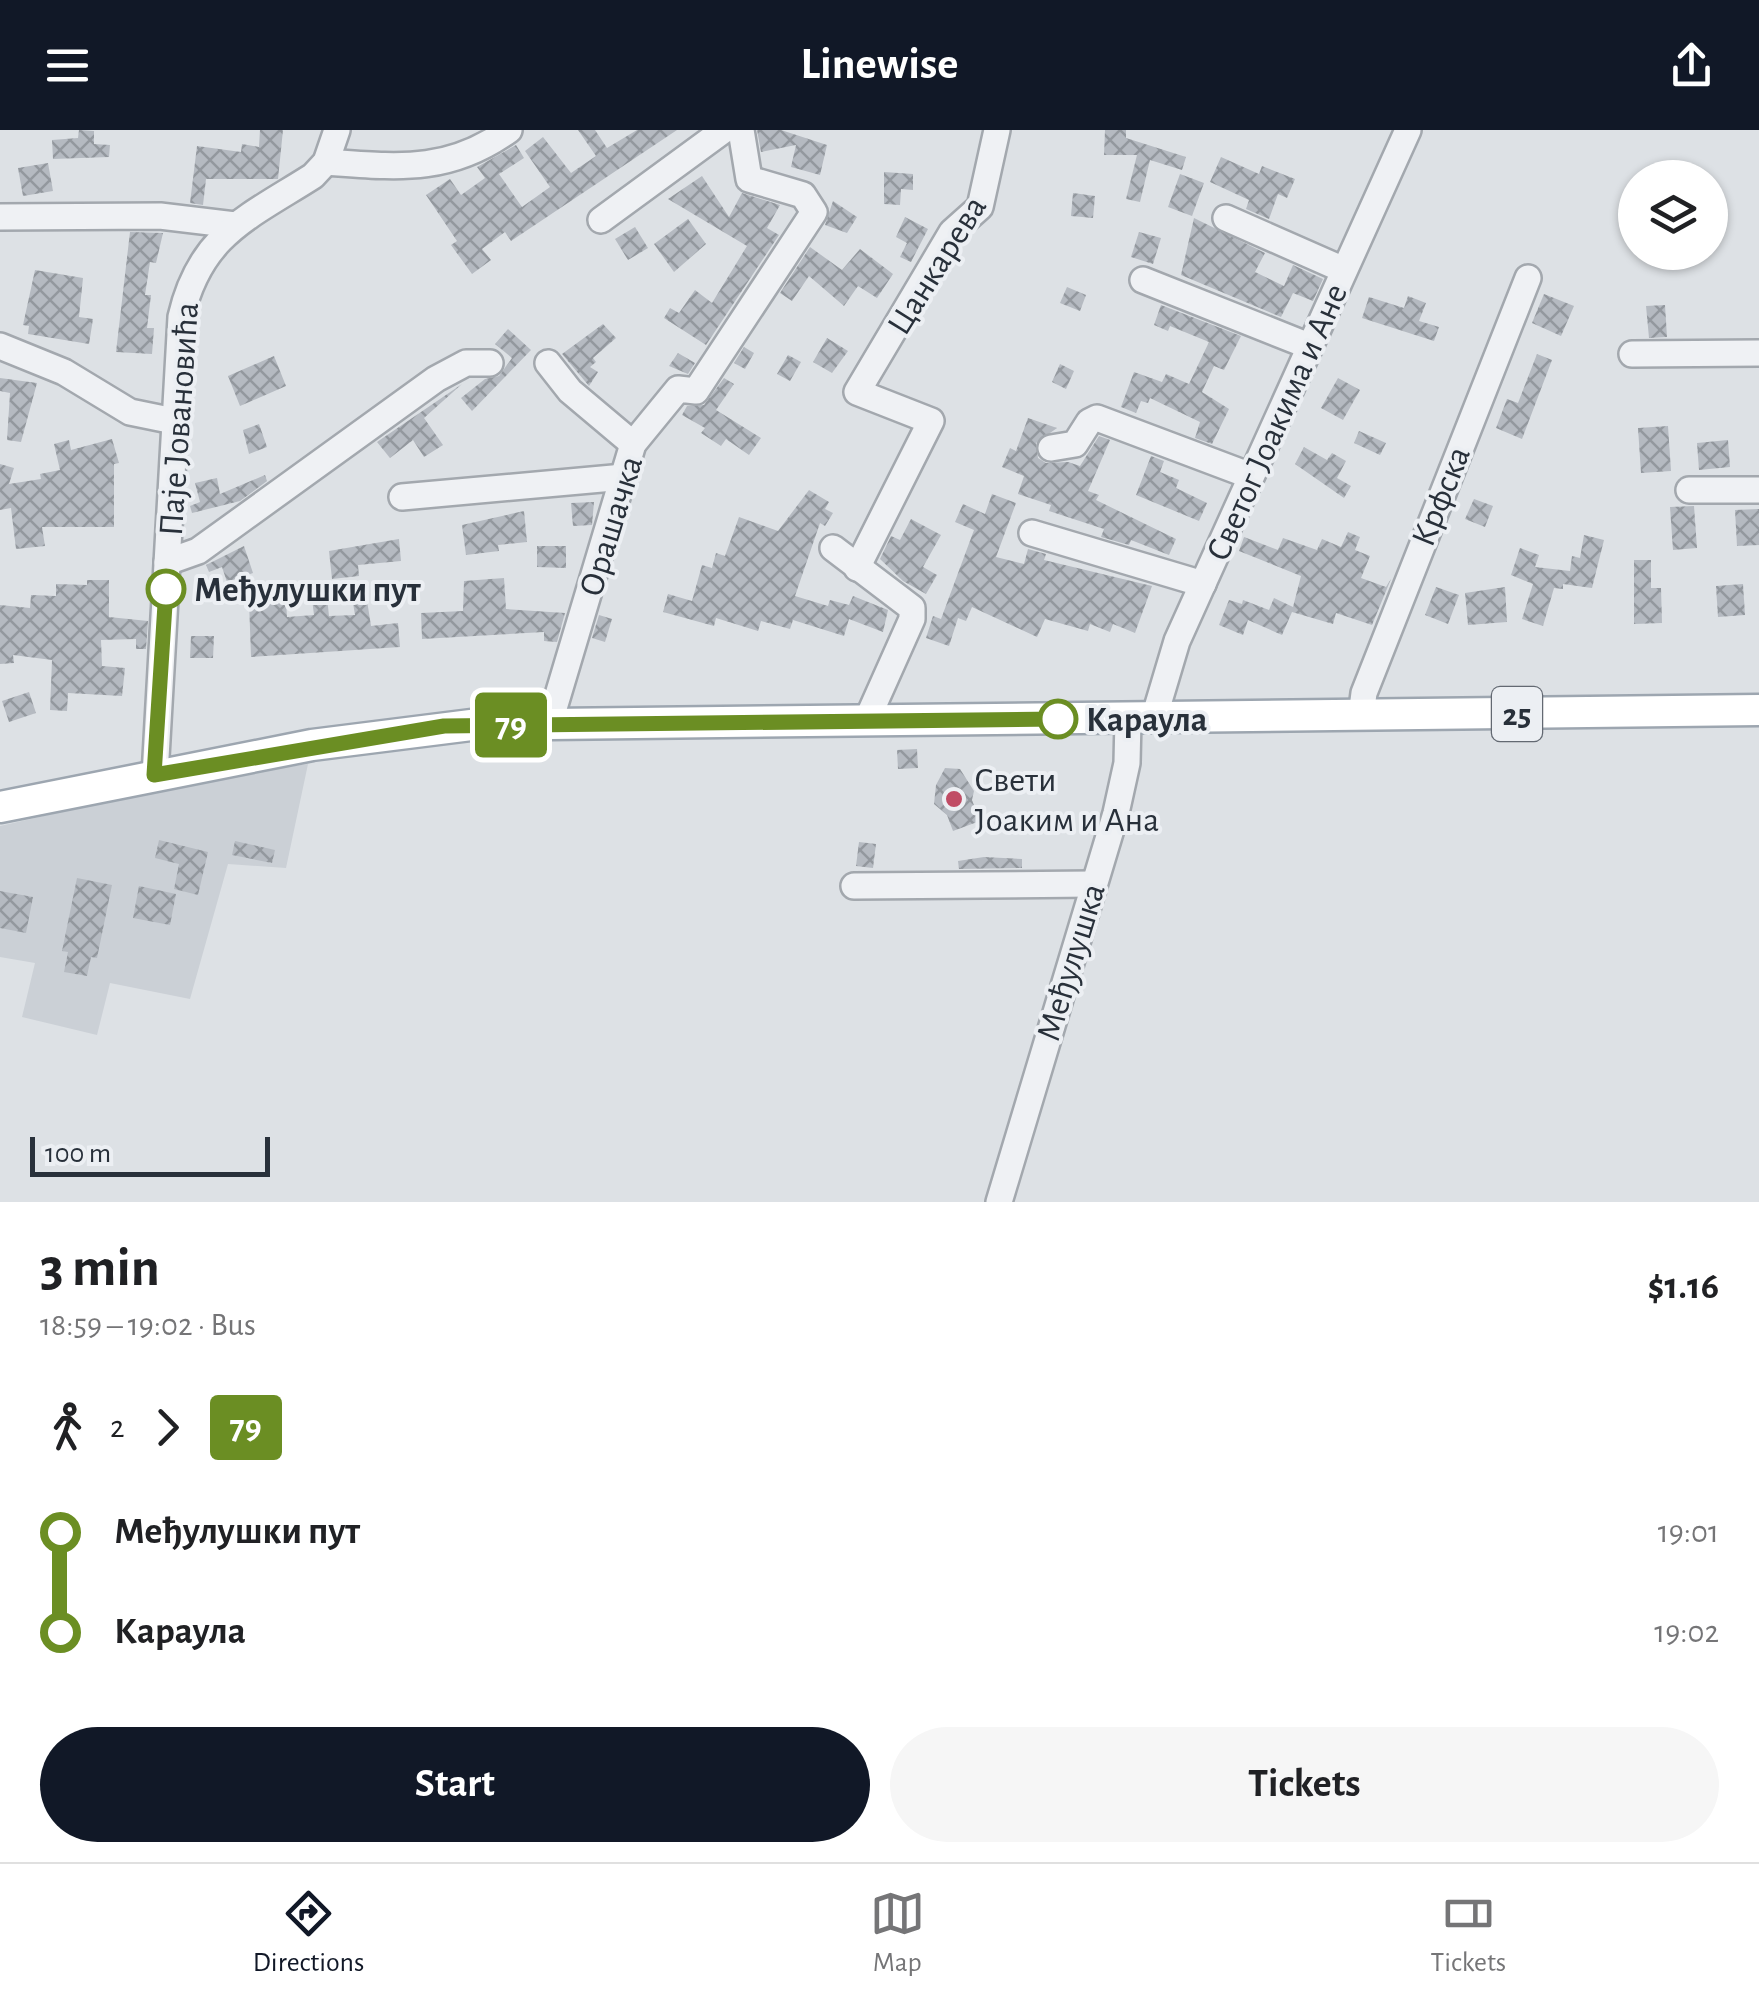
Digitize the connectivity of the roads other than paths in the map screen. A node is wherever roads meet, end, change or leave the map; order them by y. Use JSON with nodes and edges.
{"nodes":[{"id":1,"x":337,"y":130,"type":"edge"},
{"id":2,"x":509,"y":130,"type":"edge"},
{"id":3,"x":724,"y":130,"type":"edge"},
{"id":4,"x":742,"y":130,"type":"edge"},
{"id":5,"x":997,"y":130,"type":"edge"},
{"id":6,"x":1408,"y":130,"type":"edge"},
{"id":7,"x":326,"y":162,"type":"junction"},
{"id":8,"x":0,"y":216,"type":"edge"},
{"id":9,"x":1226,"y":218,"type":"dead end"},
{"id":10,"x":601,"y":220,"type":"dead end"},
{"id":11,"x":236,"y":226,"type":"junction"},
{"id":12,"x":1344,"y":270,"type":"junction"},
{"id":13,"x":1528,"y":278,"type":"dead end"},
{"id":14,"x":1142,"y":280,"type":"dead end"},
{"id":15,"x":0,"y":346,"type":"edge"},
{"id":16,"x":1309,"y":346,"type":"junction"},
{"id":17,"x":1759,"y":353,"type":"edge"},
{"id":18,"x":1632,"y":354,"type":"dead end"},
{"id":19,"x":490,"y":362,"type":"dead end"},
{"id":20,"x":548,"y":363,"type":"dead end"},
{"id":21,"x":174,"y":420,"type":"junction"},
{"id":22,"x":634,"y":444,"type":"junction"},
{"id":23,"x":1051,"y":448,"type":"dead end"},
{"id":24,"x":1251,"y":476,"type":"junction"},
{"id":25,"x":624,"y":478,"type":"junction"},
{"id":26,"x":1689,"y":490,"type":"dead end"},
{"id":27,"x":1759,"y":490,"type":"edge"},
{"id":28,"x":402,"y":497,"type":"dead end"},
{"id":29,"x":1032,"y":533,"type":"dead end"},
{"id":30,"x":833,"y":548,"type":"dead end"},
{"id":31,"x":168,"y":562,"type":"junction"},
{"id":32,"x":856,"y":568,"type":"junction"},
{"id":33,"x":1202,"y":584,"type":"junction"},
{"id":34,"x":1759,"y":710,"type":"edge"},
{"id":35,"x":1361,"y":716,"type":"junction"},
{"id":36,"x":1141,"y":719,"type":"junction"},
{"id":37,"x":866,"y":722,"type":"junction"},
{"id":38,"x":549,"y":725,"type":"junction"},
{"id":39,"x":154,"y":775,"type":"junction"},
{"id":40,"x":0,"y":807,"type":"edge"},
{"id":41,"x":1093,"y":884,"type":"junction"},
{"id":42,"x":854,"y":886,"type":"dead end"},
{"id":43,"x":998,"y":1202,"type":"edge"}],
"edges":[{"from":1,"to":7,"type":"street"},
{"from":2,"to":7,"type":"street"},
{"from":3,"to":10,"type":"street"},
{"from":4,"to":22,"type":"street","name":"Орашачка"},
{"from":5,"to":32,"type":"street","name":"Цанкарева"},
{"from":6,"to":12,"type":"street","name":"Светог Јоакима и Ане"},
{"from":7,"to":11,"type":"street","name":"Паје Јовановића"},
{"from":8,"to":11,"type":"street"},
{"from":9,"to":12,"type":"street"},
{"from":11,"to":21,"type":"street","name":"Паје Јовановића"},
{"from":12,"to":16,"type":"street","name":"Светог Јоакима и Ане"},
{"from":13,"to":35,"type":"street","name":"Крфска"},
{"from":14,"to":16,"type":"street"},
{"from":15,"to":21,"type":"street"},
{"from":16,"to":24,"type":"street","name":"Светог Јоакима и Ане"},
{"from":17,"to":18,"type":"street"},
{"from":19,"to":31,"type":"street"},
{"from":20,"to":22,"type":"street"},
{"from":21,"to":31,"type":"street","name":"Паје Јовановића"},
{"from":22,"to":25,"type":"street","name":"Орашачка"},
{"from":23,"to":24,"type":"street"},
{"from":24,"to":33,"type":"street","name":"Светог Јоакима и Ане"},
{"from":25,"to":28,"type":"street"},
{"from":25,"to":38,"type":"street","name":"Орашачка"},
{"from":26,"to":27,"type":"street"},
{"from":29,"to":33,"type":"street"},
{"from":30,"to":32,"type":"street"},
{"from":31,"to":39,"type":"street","name":"Паје Јовановића"},
{"from":32,"to":37,"type":"street"},
{"from":33,"to":36,"type":"street","name":"Светог Јоакима и Ане"},
{"from":34,"to":35,"type":"main road","number":"25"},
{"from":35,"to":36,"type":"main road","number":"25"},
{"from":36,"to":37,"type":"main road","number":"25"},
{"from":36,"to":41,"type":"street","name":"Међулушка"},
{"from":37,"to":38,"type":"main road","number":"25"},
{"from":38,"to":39,"type":"main road","number":"25"},
{"from":39,"to":40,"type":"main road","number":"25"},
{"from":41,"to":42,"type":"street"},
{"from":41,"to":43,"type":"street","name":"Међулушка"}]}
